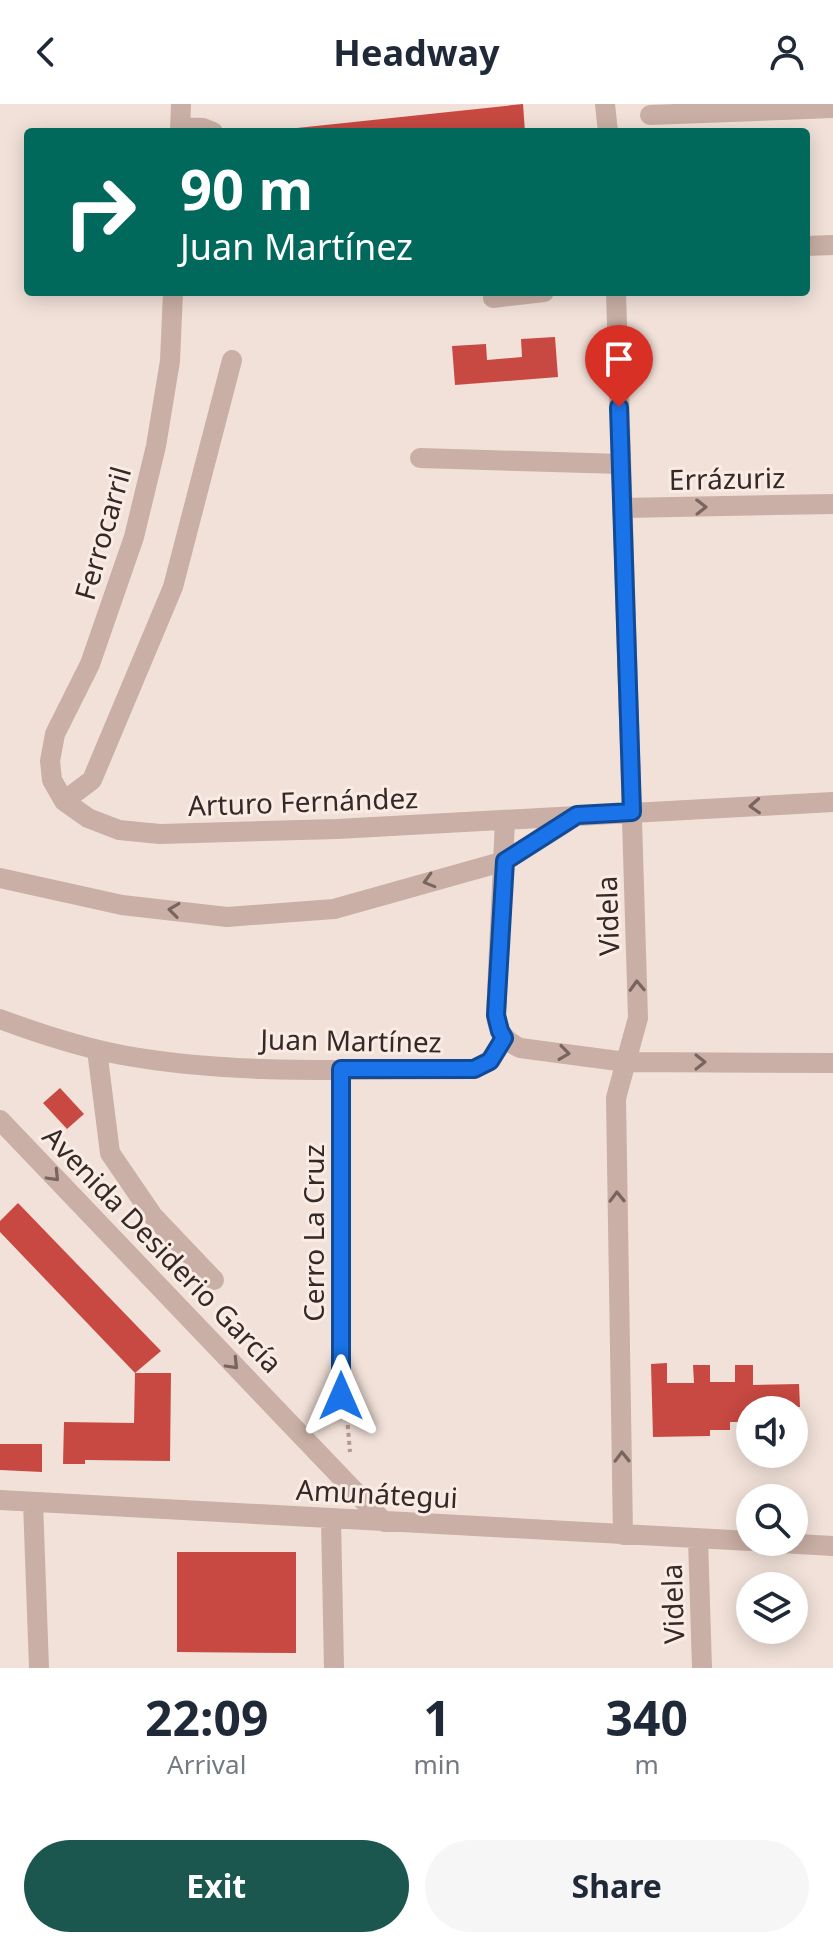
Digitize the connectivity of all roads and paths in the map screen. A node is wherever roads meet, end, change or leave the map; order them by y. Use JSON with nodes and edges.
{"nodes":[{"id":1,"x":181,"y":104,"type":"edge"},
{"id":2,"x":605,"y":104,"type":"edge"},
{"id":3,"x":833,"y":108,"type":"edge"},
{"id":4,"x":647,"y":117,"type":"edge"},
{"id":5,"x":180,"y":128,"type":"edge"},
{"id":6,"x":608,"y":128,"type":"edge"},
{"id":7,"x":833,"y":245,"type":"edge"},
{"id":8,"x":810,"y":246,"type":"edge"},
{"id":9,"x":173,"y":296,"type":"edge"},
{"id":10,"x":510,"y":296,"type":"edge"},
{"id":11,"x":616,"y":296,"type":"edge"},
{"id":12,"x":493,"y":298,"type":"dead end"},
{"id":13,"x":232,"y":360,"type":"dead end"},
{"id":14,"x":420,"y":458,"type":"dead end"},
{"id":15,"x":621,"y":464,"type":"junction"},
{"id":16,"x":833,"y":504,"type":"edge"},
{"id":17,"x":623,"y":508,"type":"junction"},
{"id":18,"x":52,"y":780,"type":"joint"},
{"id":19,"x":64,"y":801,"type":"junction"},
{"id":20,"x":833,"y":802,"type":"edge"},
{"id":21,"x":632,"y":812,"type":"junction"},
{"id":22,"x":577,"y":815,"type":"junction"},
{"id":23,"x":505,"y":820,"type":"junction"},
{"id":24,"x":505,"y":861,"type":"junction"},
{"id":25,"x":0,"y":878,"type":"edge"},
{"id":26,"x":0,"y":1019,"type":"edge"},
{"id":27,"x":504,"y":1038,"type":"junction"},
{"id":28,"x":97,"y":1050,"type":"junction"},
{"id":29,"x":626,"y":1062,"type":"junction"},
{"id":30,"x":833,"y":1063,"type":"edge"},
{"id":31,"x":341,"y":1069,"type":"junction"},
{"id":32,"x":0,"y":1120,"type":"edge"},
{"id":33,"x":214,"y":1280,"type":"dead end"},
{"id":34,"x":341,"y":1396,"type":"dead end"},
{"id":35,"x":349,"y":1424,"type":"dead end"},
{"id":36,"x":350,"y":1457,"type":"dead end"},
{"id":37,"x":0,"y":1500,"type":"edge"},
{"id":38,"x":33,"y":1502,"type":"junction"},
{"id":39,"x":331,"y":1519,"type":"junction"},
{"id":40,"x":384,"y":1522,"type":"junction"},
{"id":41,"x":623,"y":1535,"type":"junction"},
{"id":42,"x":698,"y":1539,"type":"junction"},
{"id":43,"x":736,"y":1540,"type":"edge"},
{"id":44,"x":808,"y":1545,"type":"edge"},
{"id":45,"x":833,"y":1546,"type":"edge"},
{"id":46,"x":39,"y":1668,"type":"edge"},
{"id":47,"x":334,"y":1668,"type":"edge"},
{"id":48,"x":702,"y":1668,"type":"edge"}],
"edges":[{"from":1,"to":5,"type":"street"},
{"from":2,"to":6,"type":"street"},
{"from":3,"to":4,"type":"street"},
{"from":7,"to":8,"type":"street"},
{"from":9,"to":18,"type":"street","name":"Ferrocarril"},
{"from":10,"to":12,"type":"street"},
{"from":11,"to":15,"type":"street","name":"Videla"},
{"from":13,"to":19,"type":"street"},
{"from":14,"to":15,"type":"street"},
{"from":15,"to":17,"type":"street","name":"Videla"},
{"from":17,"to":16,"type":"street","name":"Errázuriz","one_way":true},
{"from":17,"to":21,"type":"street","name":"Videla"},
{"from":18,"to":19,"type":"street","name":"Arturo Fernández"},
{"from":19,"to":23,"type":"street","name":"Arturo Fernández"},
{"from":20,"to":21,"type":"street","name":"Arturo Fernández","one_way":true},
{"from":21,"to":22,"type":"street","name":"Arturo Fernández"},
{"from":29,"to":21,"type":"street","name":"Videla","one_way":true},
{"from":22,"to":23,"type":"street","name":"Arturo Fernández"},
{"from":22,"to":24,"type":"street","name":"Arturo Fernández"},
{"from":23,"to":24,"type":"street"},
{"from":24,"to":25,"type":"street","name":"Arturo Fernández","one_way":true},
{"from":24,"to":27,"type":"street"},
{"from":26,"to":28,"type":"street","name":"Juan Martínez"},
{"from":27,"to":29,"type":"street","one_way":true},
{"from":27,"to":31,"type":"street","name":"Juan Martínez"},
{"from":28,"to":31,"type":"street","name":"Juan Martínez"},
{"from":28,"to":33,"type":"street"},
{"from":29,"to":30,"type":"street","one_way":true},
{"from":41,"to":29,"type":"street","name":"Videla","one_way":true},
{"from":31,"to":34,"type":"street","name":"Cerro La Cruz"},
{"from":32,"to":40,"type":"street","name":"Avenida Desiderio García","one_way":true},
{"from":35,"to":36,"type":"path"},
{"from":37,"to":38,"type":"street","name":"Amunátegui"},
{"from":38,"to":39,"type":"street","name":"Amunátegui"},
{"from":38,"to":46,"type":"street"},
{"from":39,"to":40,"type":"street","name":"Amunátegui"},
{"from":39,"to":47,"type":"street"},
{"from":40,"to":41,"type":"street","name":"Amunátegui"},
{"from":41,"to":42,"type":"street","name":"Amunátegui"},
{"from":42,"to":43,"type":"street","name":"Amunátegui"},
{"from":42,"to":48,"type":"street","name":"Videla"},
{"from":44,"to":45,"type":"street"}]}
